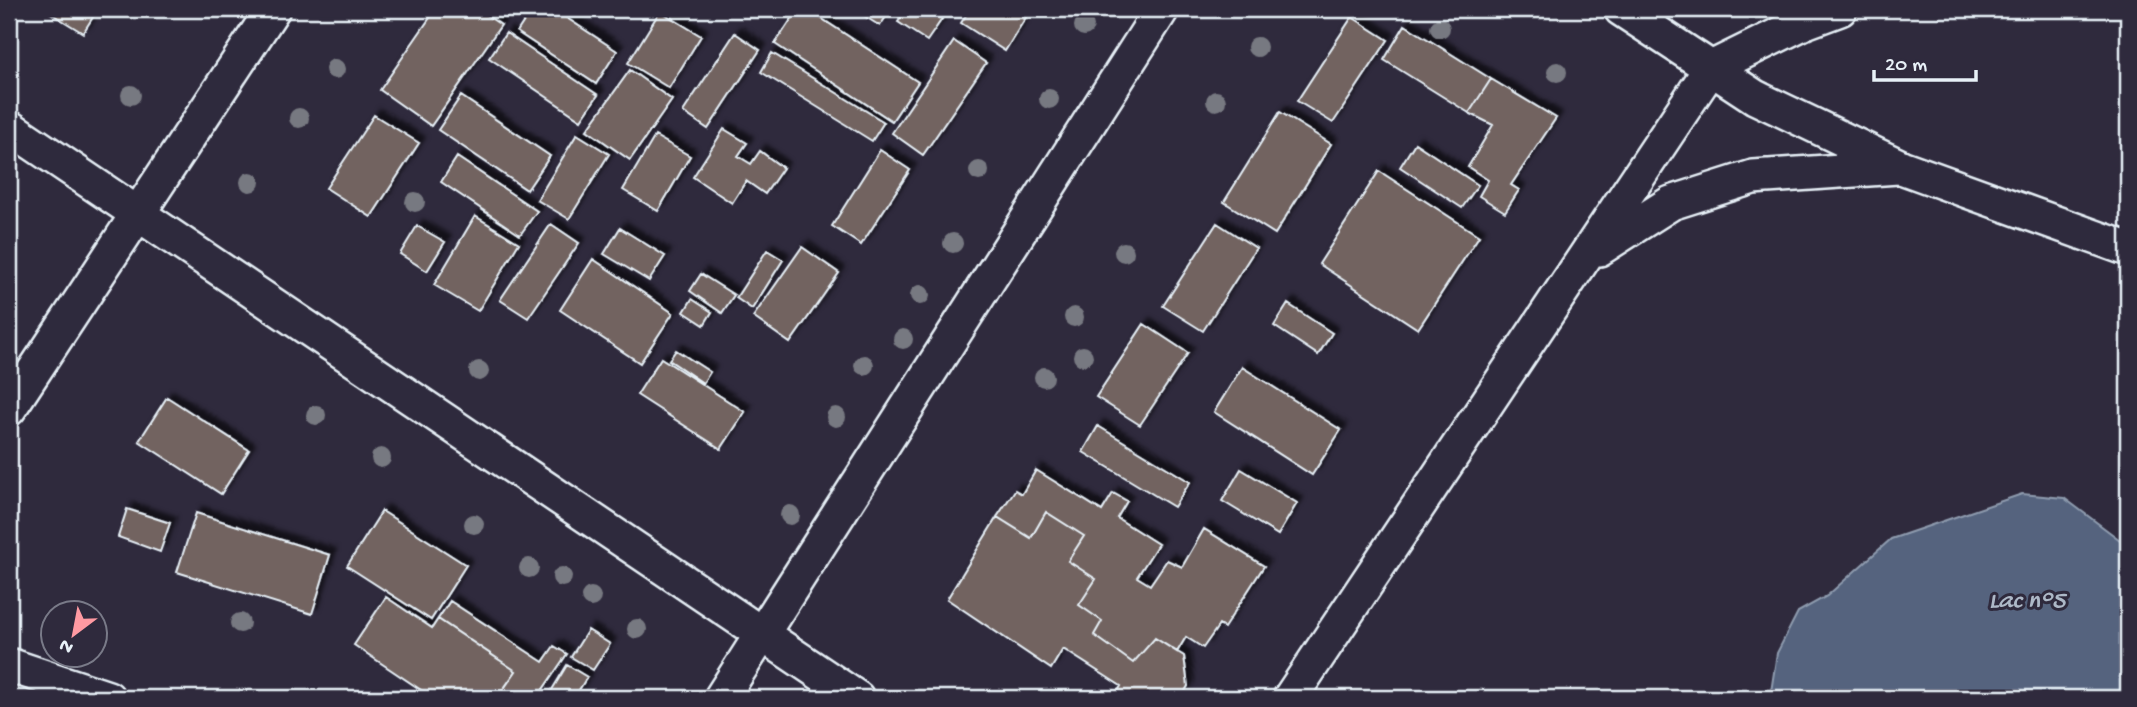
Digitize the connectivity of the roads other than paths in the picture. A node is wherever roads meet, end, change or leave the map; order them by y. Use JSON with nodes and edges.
{"nodes":[{"id":1,"x":273,"y":9,"type":"edge"},
{"id":2,"x":1162,"y":9,"type":"edge"},
{"id":3,"x":1621,"y":9,"type":"edge"},
{"id":4,"x":1840,"y":9,"type":"edge"},
{"id":5,"x":1710,"y":68,"type":"junction"},
{"id":6,"x":9,"y":127,"type":"edge"},
{"id":7,"x":1901,"y":167,"type":"junction"},
{"id":8,"x":138,"y":214,"type":"junction"},
{"id":9,"x":2128,"y":249,"type":"edge"},
{"id":10,"x":1588,"y":256,"type":"junction"},
{"id":11,"x":9,"y":409,"type":"edge"},
{"id":12,"x":764,"y":634,"type":"junction"},
{"id":13,"x":9,"y":666,"type":"edge"},
{"id":14,"x":108,"y":698,"type":"edge"},
{"id":15,"x":721,"y":698,"type":"edge"},
{"id":16,"x":857,"y":698,"type":"edge"},
{"id":17,"x":1290,"y":698,"type":"edge"}],
"edges":[{"from":1,"to":8,"type":"street"},
{"from":2,"to":12,"type":"street"},
{"from":3,"to":5,"type":"street"},
{"from":4,"to":5,"type":"street"},
{"from":5,"to":7,"type":"street"},
{"from":5,"to":10,"type":"street"},
{"from":6,"to":8,"type":"street"},
{"from":7,"to":9,"type":"street"},
{"from":7,"to":10,"type":"street"},
{"from":8,"to":11,"type":"street"},
{"from":8,"to":12,"type":"street"},
{"from":10,"to":17,"type":"street"},
{"from":12,"to":15,"type":"street"},
{"from":12,"to":16,"type":"street"},
{"from":13,"to":14,"type":"street"}]}
